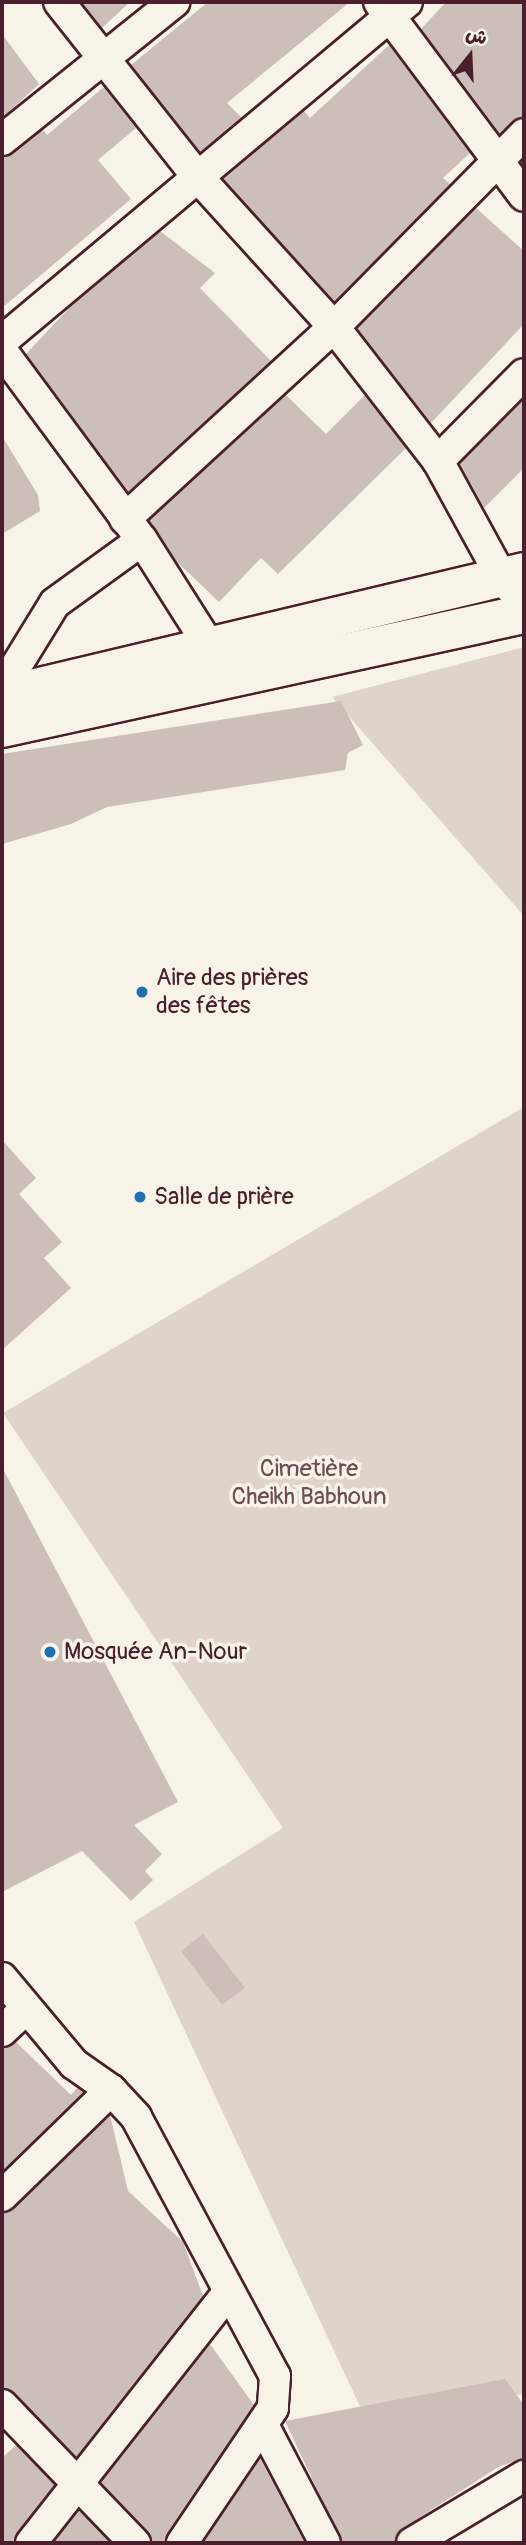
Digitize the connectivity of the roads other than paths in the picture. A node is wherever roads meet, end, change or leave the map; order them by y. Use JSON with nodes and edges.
{"nodes":[{"id":1,"x":59,"y":2,"type":"edge"},
{"id":2,"x":174,"y":2,"type":"edge"},
{"id":3,"x":392,"y":6,"type":"edge"},
{"id":4,"x":104,"y":60,"type":"junction"},
{"id":5,"x":524,"y":134,"type":"edge"},
{"id":6,"x":2,"y":140,"type":"edge"},
{"id":7,"x":496,"y":158,"type":"junction"},
{"id":8,"x":197,"y":176,"type":"junction"},
{"id":9,"x":524,"y":196,"type":"edge"},
{"id":10,"x":334,"y":327,"type":"junction"},
{"id":11,"x":2,"y":341,"type":"edge"},
{"id":12,"x":2,"y":351,"type":"edge"},
{"id":13,"x":524,"y":374,"type":"edge"},
{"id":14,"x":438,"y":461,"type":"junction"},
{"id":15,"x":134,"y":529,"type":"junction"},
{"id":16,"x":517,"y":584,"type":"edge"},
{"id":17,"x":524,"y":614,"type":"edge"},
{"id":18,"x":210,"y":647,"type":"junction"},
{"id":19,"x":2,"y":689,"type":"edge"},
{"id":20,"x":2,"y":696,"type":"edge"},
{"id":21,"x":2,"y":728,"type":"edge"},
{"id":22,"x":2,"y":1978,"type":"edge"},
{"id":23,"x":26,"y":2009,"type":"junction"},
{"id":24,"x":2,"y":2031,"type":"edge"},
{"id":25,"x":111,"y":2090,"type":"junction"},
{"id":26,"x":2,"y":2196,"type":"edge"},
{"id":27,"x":229,"y":2291,"type":"junction"},
{"id":28,"x":7,"y":2423,"type":"edge"},
{"id":29,"x":263,"y":2424,"type":"junction"},
{"id":30,"x":524,"y":2476,"type":"edge"},
{"id":31,"x":76,"y":2486,"type":"junction"},
{"id":32,"x":31,"y":2543,"type":"edge"},
{"id":33,"x":135,"y":2543,"type":"edge"},
{"id":34,"x":182,"y":2543,"type":"edge"},
{"id":35,"x":325,"y":2543,"type":"edge"},
{"id":36,"x":412,"y":2543,"type":"edge"}],
"edges":[{"from":1,"to":4,"type":"street"},
{"from":2,"to":4,"type":"street"},
{"from":3,"to":7,"type":"street"},
{"from":3,"to":8,"type":"street"},
{"from":4,"to":6,"type":"street"},
{"from":4,"to":8,"type":"street"},
{"from":5,"to":7,"type":"street"},
{"from":7,"to":9,"type":"street"},
{"from":7,"to":10,"type":"street"},
{"from":8,"to":10,"type":"street"},
{"from":8,"to":11,"type":"street"},
{"from":10,"to":14,"type":"street"},
{"from":10,"to":15,"type":"street"},
{"from":12,"to":15,"type":"street"},
{"from":13,"to":14,"type":"street"},
{"from":14,"to":16,"type":"street"},
{"from":15,"to":18,"type":"street"},
{"from":15,"to":19,"type":"street"},
{"from":16,"to":18,"type":"main road"},
{"from":17,"to":21,"type":"main road"},
{"from":18,"to":20,"type":"main road"},
{"from":22,"to":23,"type":"street"},
{"from":23,"to":24,"type":"street"},
{"from":23,"to":25,"type":"street"},
{"from":25,"to":26,"type":"street"},
{"from":25,"to":27,"type":"street"},
{"from":27,"to":29,"type":"street"},
{"from":27,"to":31,"type":"street"},
{"from":28,"to":31,"type":"street"},
{"from":29,"to":34,"type":"street"},
{"from":29,"to":35,"type":"street"},
{"from":30,"to":36,"type":"street"},
{"from":31,"to":32,"type":"street"},
{"from":31,"to":33,"type":"street"}]}
